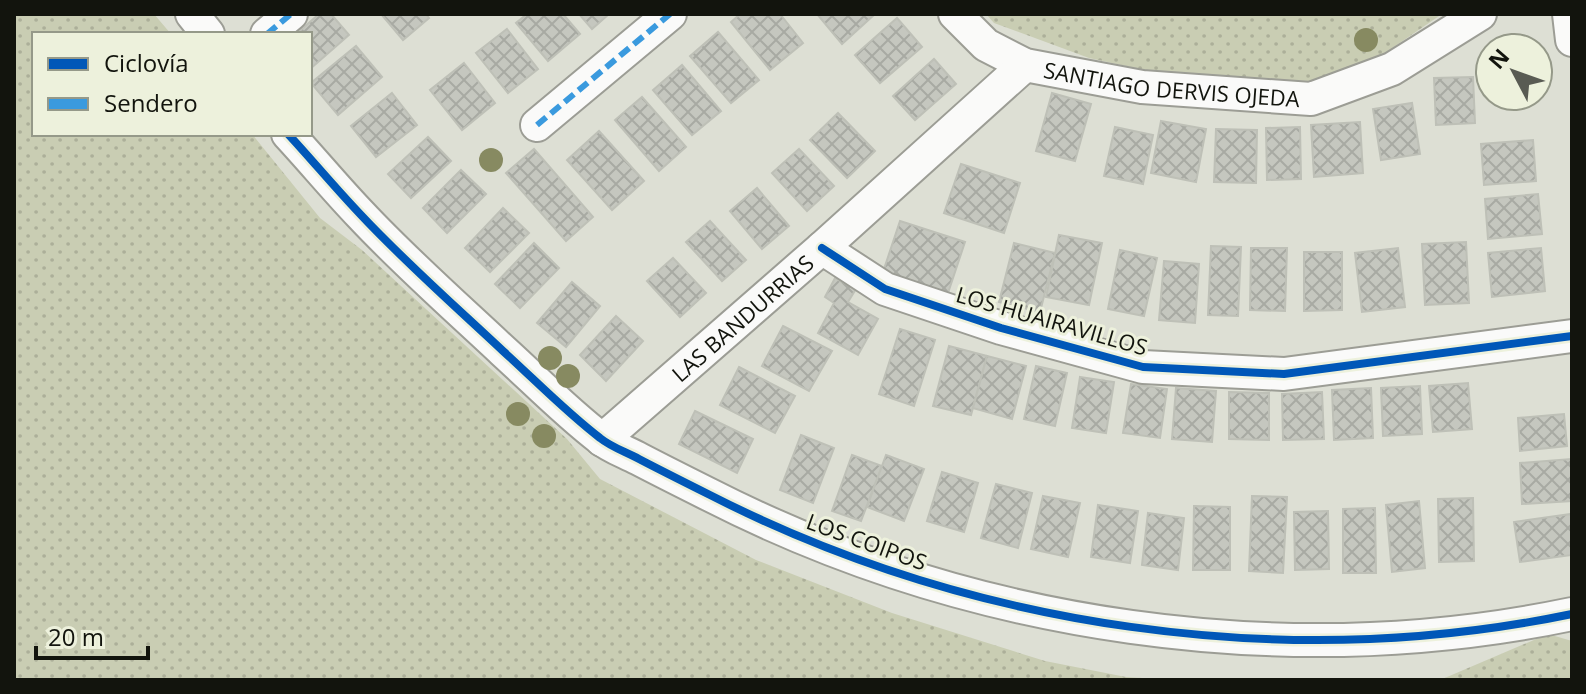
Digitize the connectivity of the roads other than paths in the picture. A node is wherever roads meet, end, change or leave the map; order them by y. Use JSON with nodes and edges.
{"nodes":[{"id":1,"x":192,"y":14,"type":"edge"},
{"id":2,"x":291,"y":14,"type":"edge"},
{"id":3,"x":670,"y":14,"type":"edge"},
{"id":4,"x":955,"y":14,"type":"edge"},
{"id":5,"x":1480,"y":14,"type":"edge"},
{"id":6,"x":1569,"y":14,"type":"edge"},
{"id":7,"x":206,"y":32,"type":"edge"},
{"id":8,"x":269,"y":32,"type":"edge"},
{"id":9,"x":1572,"y":40,"type":"edge"},
{"id":10,"x":1025,"y":65,"type":"junction"},
{"id":11,"x":537,"y":125,"type":"dead end"},
{"id":12,"x":290,"y":136,"type":"edge"},
{"id":13,"x":822,"y":248,"type":"junction"},
{"id":14,"x":1572,"y":336,"type":"edge"},
{"id":15,"x":602,"y":440,"type":"junction"},
{"id":16,"x":1572,"y":614,"type":"edge"}],
"edges":[{"from":1,"to":7,"type":"street"},
{"from":2,"to":8,"type":"street"},
{"from":3,"to":11,"type":"street"},
{"from":4,"to":10,"type":"street","name":"SANTIAGO DERVIS OJEDA"},
{"from":5,"to":10,"type":"street","name":"SANTIAGO DERVIS OJEDA"},
{"from":6,"to":9,"type":"street"},
{"from":10,"to":13,"type":"street","name":"LAS BANDURRIAS"},
{"from":12,"to":15,"type":"street","name":"LOS COIPOS"},
{"from":13,"to":14,"type":"street","name":"LOS HUAIRAVILLOS"},
{"from":13,"to":15,"type":"street","name":"LAS BANDURRIAS"},
{"from":15,"to":16,"type":"street","name":"LOS COIPOS"}]}
